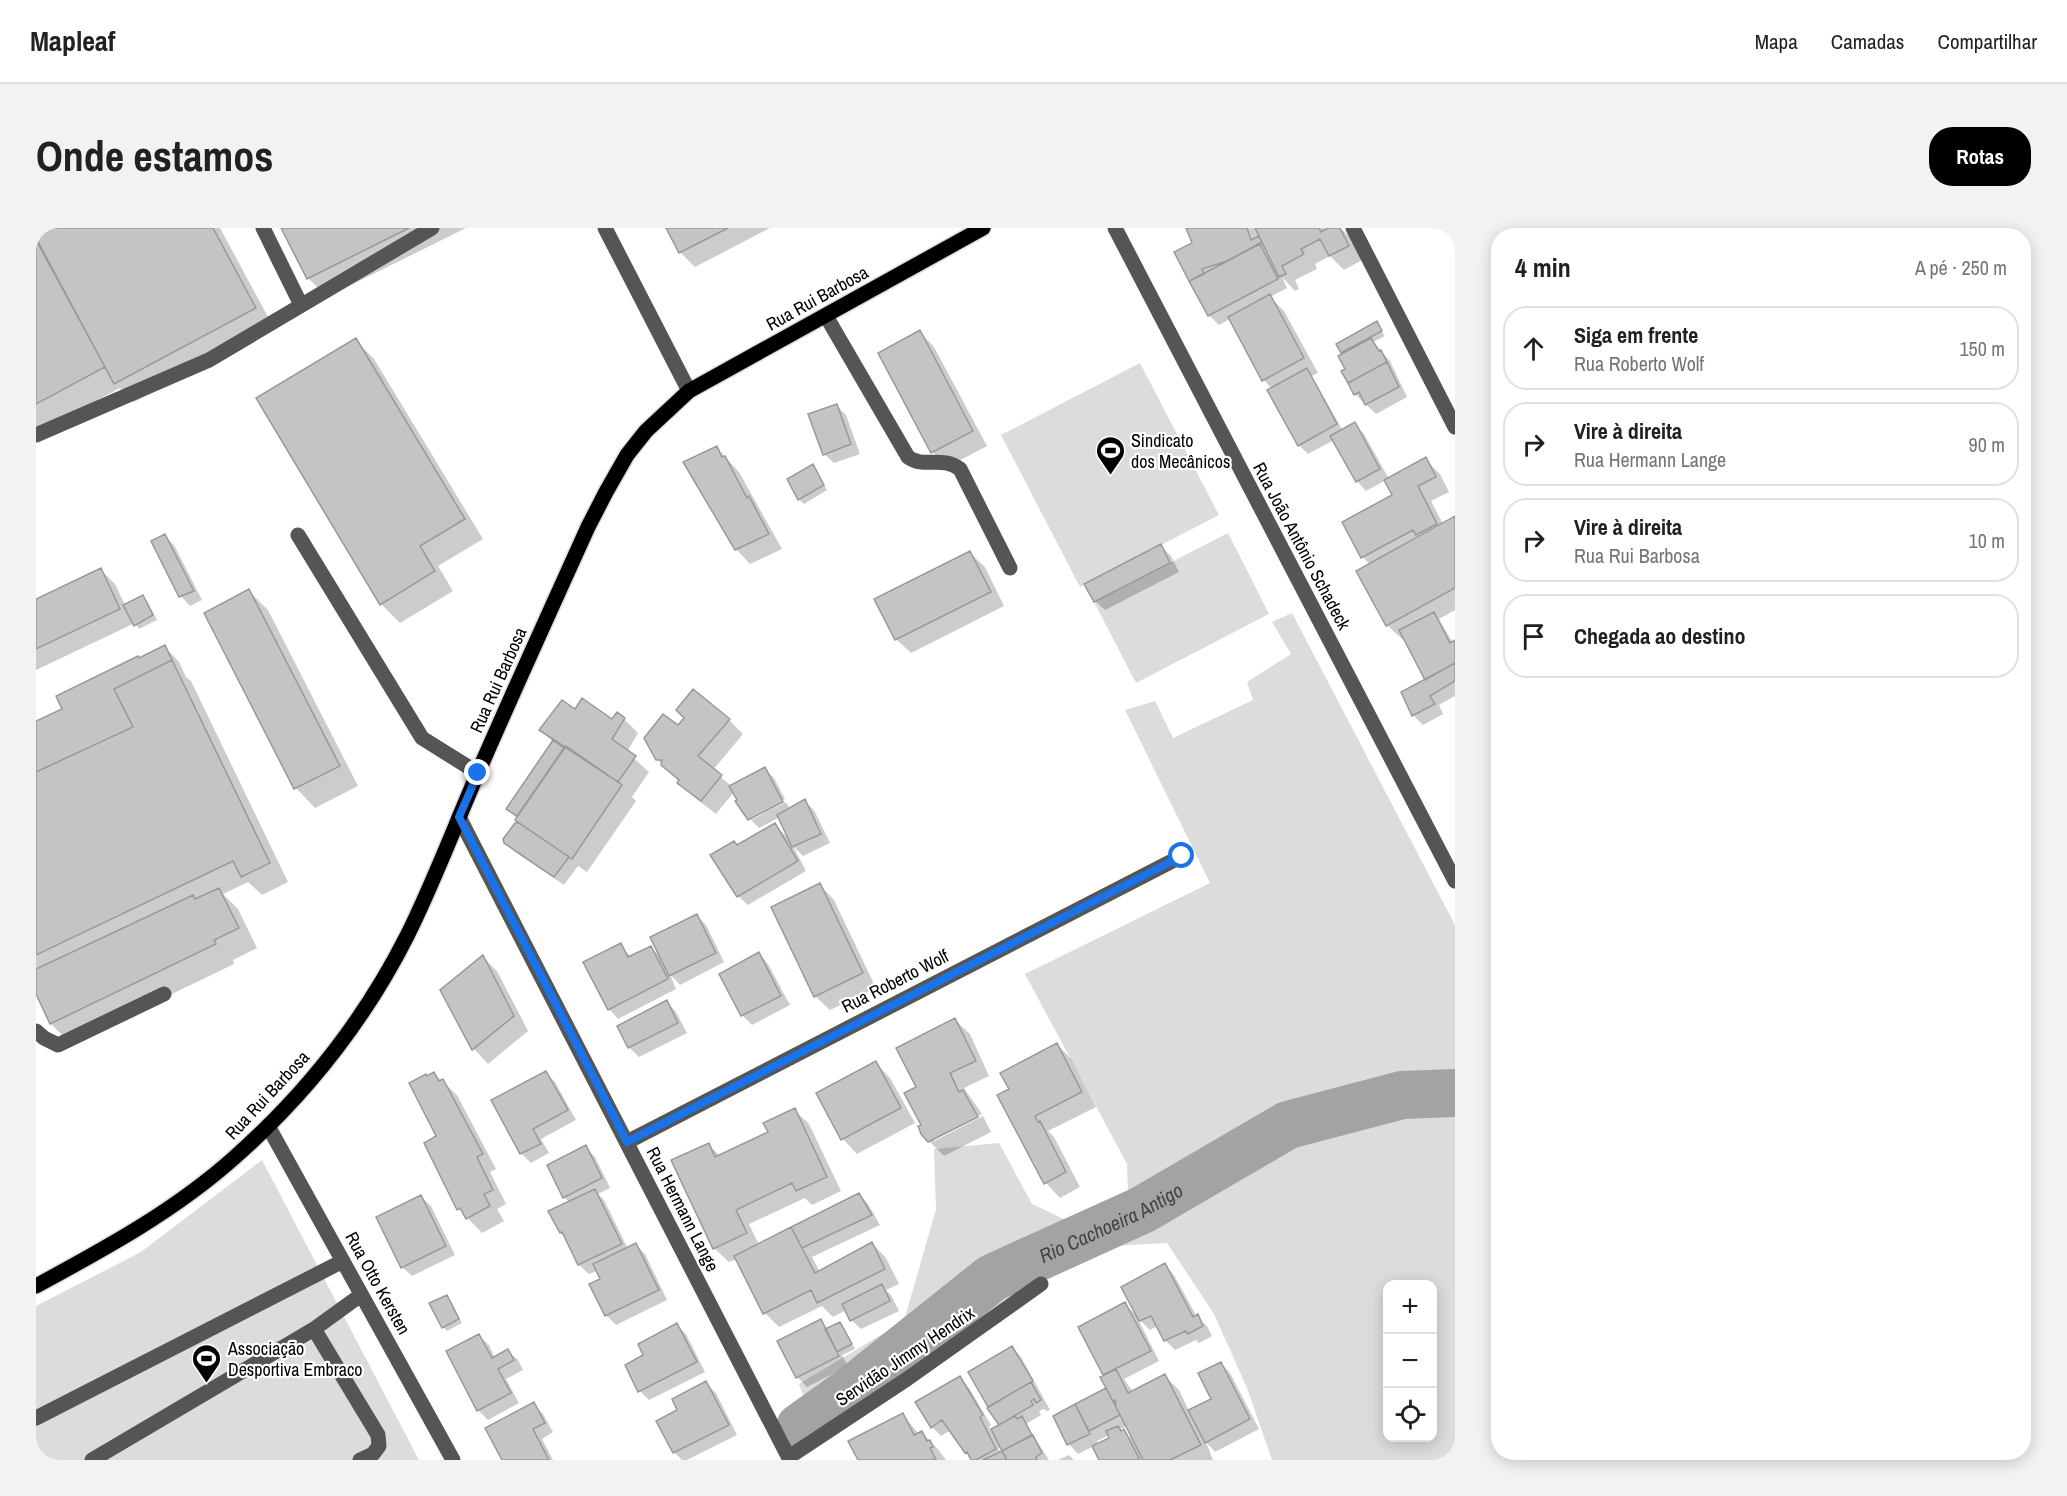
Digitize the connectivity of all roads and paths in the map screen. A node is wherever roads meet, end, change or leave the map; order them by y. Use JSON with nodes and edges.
{"nodes":[{"id":1,"x":263,"y":228,"type":"edge"},
{"id":2,"x":432,"y":228,"type":"edge"},
{"id":3,"x":605,"y":228,"type":"edge"},
{"id":4,"x":983,"y":228,"type":"edge"},
{"id":5,"x":1115,"y":228,"type":"edge"},
{"id":6,"x":1353,"y":228,"type":"edge"},
{"id":7,"x":301,"y":305,"type":"junction"},
{"id":8,"x":826,"y":316,"type":"junction"},
{"id":9,"x":689,"y":391,"type":"junction"},
{"id":10,"x":1455,"y":427,"type":"edge"},
{"id":11,"x":36,"y":435,"type":"edge"},
{"id":12,"x":298,"y":535,"type":"dead end"},
{"id":13,"x":1010,"y":568,"type":"dead end"},
{"id":14,"x":478,"y":773,"type":"junction"},
{"id":15,"x":459,"y":817,"type":"junction"},
{"id":16,"x":1182,"y":856,"type":"dead end"},
{"id":17,"x":1455,"y":881,"type":"edge"},
{"id":18,"x":164,"y":994,"type":"dead end"},
{"id":19,"x":36,"y":1031,"type":"edge"},
{"id":20,"x":268,"y":1126,"type":"junction"},
{"id":21,"x":627,"y":1142,"type":"junction"},
{"id":22,"x":343,"y":1261,"type":"junction"},
{"id":23,"x":1041,"y":1284,"type":"dead end"},
{"id":24,"x":36,"y":1286,"type":"edge"},
{"id":25,"x":361,"y":1295,"type":"junction"},
{"id":26,"x":314,"y":1329,"type":"junction"},
{"id":27,"x":36,"y":1418,"type":"edge"},
{"id":28,"x":790,"y":1459,"type":"edge"},
{"id":29,"x":92,"y":1460,"type":"edge"},
{"id":30,"x":360,"y":1460,"type":"edge"},
{"id":31,"x":453,"y":1460,"type":"edge"}],
"edges":[{"from":1,"to":7,"type":"street"},
{"from":2,"to":7,"type":"street"},
{"from":3,"to":9,"type":"street"},
{"from":4,"to":8,"type":"main road","name":"Rua Rui Barbosa"},
{"from":5,"to":17,"type":"street","name":"Rua João Antônio Schadeck"},
{"from":6,"to":10,"type":"street"},
{"from":7,"to":11,"type":"street"},
{"from":8,"to":9,"type":"main road","name":"Rua Rui Barbosa"},
{"from":8,"to":13,"type":"street"},
{"from":9,"to":14,"type":"main road","name":"Rua Rui Barbosa"},
{"from":12,"to":14,"type":"street"},
{"from":14,"to":15,"type":"main road","name":"Rua Rui Barbosa"},
{"from":15,"to":20,"type":"main road","name":"Rua Rui Barbosa"},
{"from":15,"to":21,"type":"street","name":"Rua Hermann Lange"},
{"from":16,"to":21,"type":"street","name":"Rua Roberto Wolf"},
{"from":18,"to":19,"type":"street"},
{"from":20,"to":22,"type":"street","name":"Rua Otto Kersten"},
{"from":20,"to":24,"type":"main road","name":"Rua Rui Barbosa"},
{"from":21,"to":28,"type":"street","name":"Rua Hermann Lange"},
{"from":22,"to":25,"type":"street","name":"Rua Otto Kersten"},
{"from":22,"to":27,"type":"street"},
{"from":23,"to":28,"type":"street","name":"Servidão Jimmy Hendrix"},
{"from":25,"to":26,"type":"street"},
{"from":25,"to":31,"type":"street","name":"Rua Otto Kersten"},
{"from":26,"to":29,"type":"street"},
{"from":26,"to":30,"type":"street"}]}
